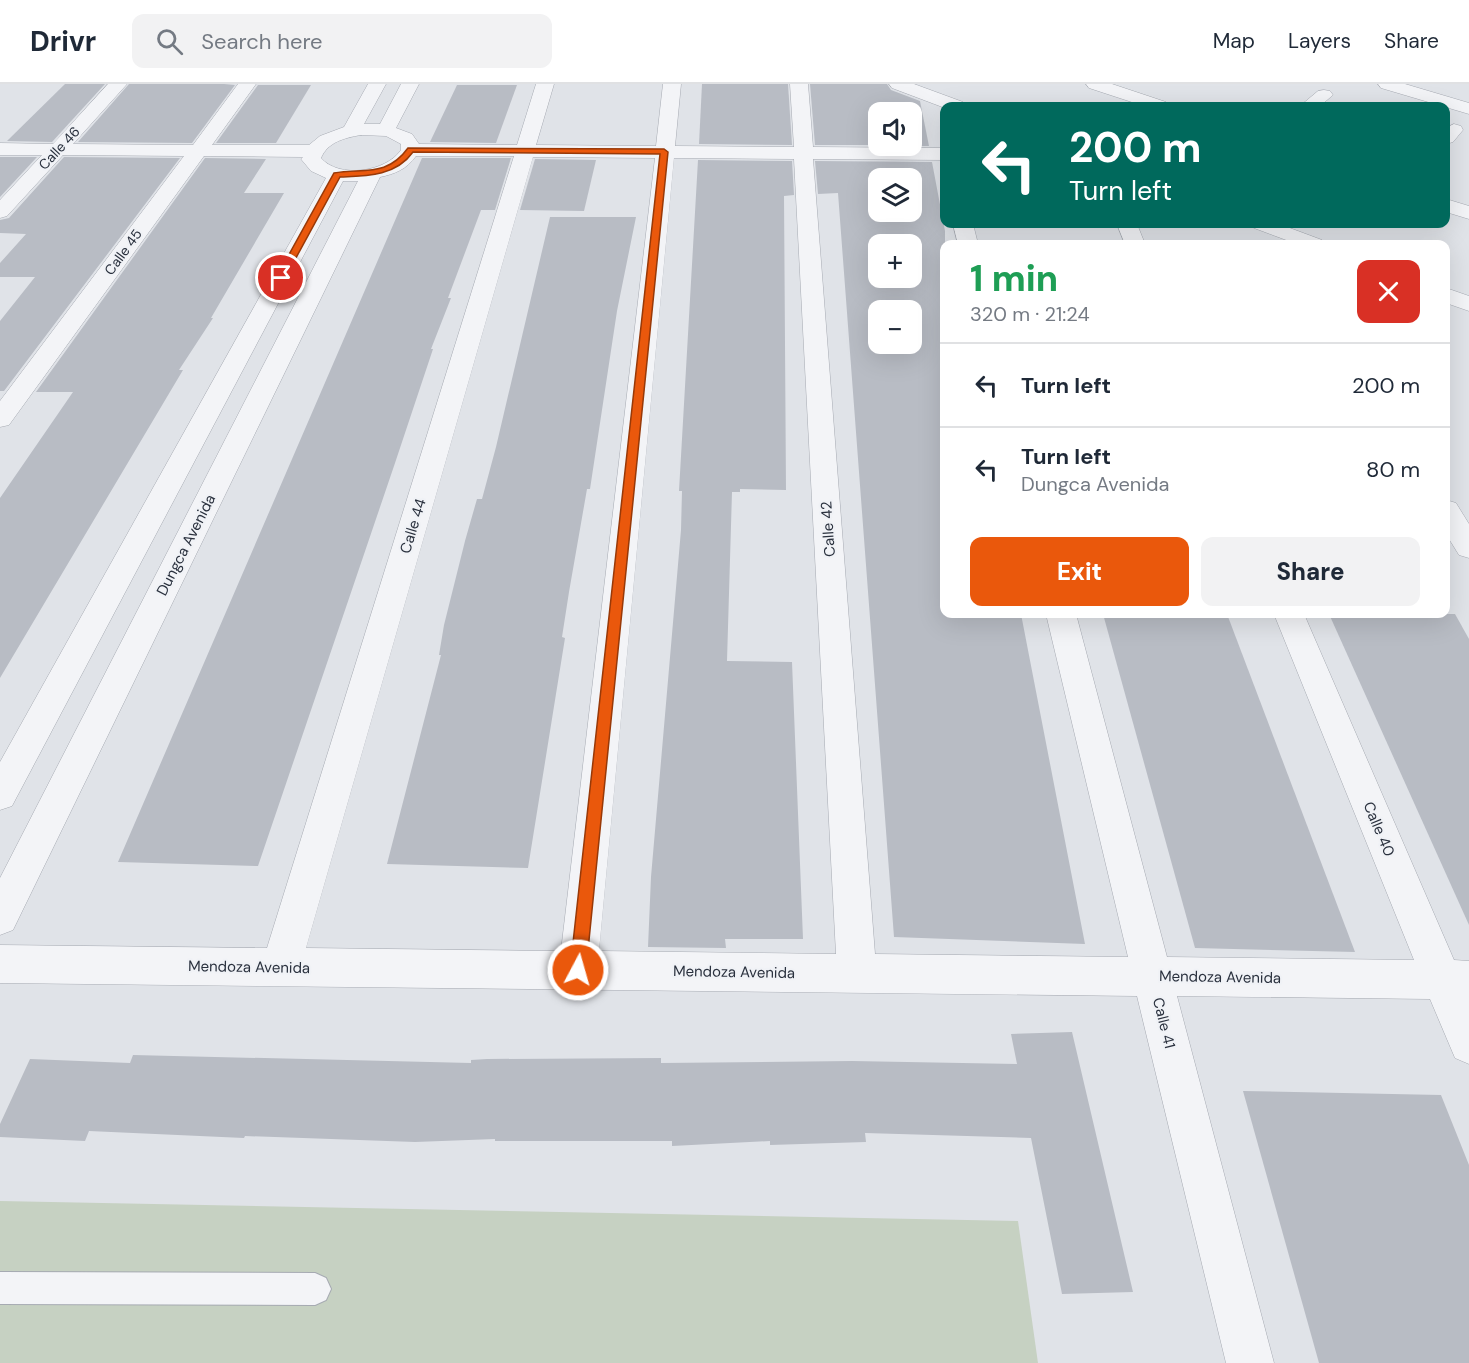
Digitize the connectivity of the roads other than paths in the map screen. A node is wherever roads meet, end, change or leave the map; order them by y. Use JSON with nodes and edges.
{"nodes":[{"id":1,"x":118,"y":84,"type":"edge"},
{"id":2,"x":247,"y":84,"type":"edge"},
{"id":3,"x":377,"y":84,"type":"edge"},
{"id":4,"x":410,"y":84,"type":"edge"},
{"id":5,"x":545,"y":84,"type":"edge"},
{"id":6,"x":672,"y":84,"type":"edge"},
{"id":7,"x":799,"y":84,"type":"edge"},
{"id":8,"x":898,"y":84,"type":"edge"},
{"id":9,"x":1095,"y":84,"type":"edge"},
{"id":10,"x":1150,"y":84,"type":"edge"},
{"id":11,"x":1392,"y":85,"type":"edge"},
{"id":12,"x":1324,"y":95,"type":"dead end"},
{"id":13,"x":931,"y":96,"type":"junction"},
{"id":14,"x":1130,"y":96,"type":"junction"},
{"id":15,"x":947,"y":102,"type":"edge"},
{"id":16,"x":1148,"y":102,"type":"edge"},
{"id":17,"x":1314,"y":102,"type":"edge"},
{"id":18,"x":1447,"y":102,"type":"edge"},
{"id":19,"x":1450,"y":103,"type":"edge"},
{"id":20,"x":1469,"y":109,"type":"edge"},
{"id":21,"x":386,"y":130,"type":"junction"},
{"id":22,"x":351,"y":131,"type":"junction"},
{"id":23,"x":940,"y":133,"type":"edge"},
{"id":24,"x":0,"y":149,"type":"edge"},
{"id":25,"x":57,"y":150,"type":"junction"},
{"id":26,"x":410,"y":150,"type":"junction"},
{"id":27,"x":197,"y":151,"type":"junction"},
{"id":28,"x":313,"y":151,"type":"junction"},
{"id":29,"x":525,"y":151,"type":"junction"},
{"id":30,"x":664,"y":152,"type":"junction"},
{"id":31,"x":804,"y":153,"type":"junction"},
{"id":32,"x":940,"y":154,"type":"edge"},
{"id":33,"x":372,"y":174,"type":"junction"},
{"id":34,"x":337,"y":175,"type":"junction"},
{"id":35,"x":1450,"y":207,"type":"edge"},
{"id":36,"x":0,"y":212,"type":"edge"},
{"id":37,"x":1469,"y":213,"type":"edge"},
{"id":38,"x":1273,"y":232,"type":"edge"},
{"id":39,"x":1301,"y":240,"type":"edge"},
{"id":40,"x":1450,"y":297,"type":"edge"},
{"id":41,"x":1469,"y":304,"type":"edge"},
{"id":42,"x":0,"y":419,"type":"edge"},
{"id":43,"x":1450,"y":517,"type":"edge"},
{"id":44,"x":1469,"y":548,"type":"edge"},
{"id":45,"x":1062,"y":618,"type":"edge"},
{"id":46,"x":1291,"y":618,"type":"edge"},
{"id":47,"x":0,"y":795,"type":"edge"},
{"id":48,"x":0,"y":917,"type":"edge"},
{"id":49,"x":0,"y":964,"type":"edge"},
{"id":50,"x":281,"y":967,"type":"junction"},
{"id":51,"x":578,"y":970,"type":"junction"},
{"id":52,"x":857,"y":974,"type":"junction"},
{"id":53,"x":1152,"y":976,"type":"junction"},
{"id":54,"x":1456,"y":980,"type":"edge"},
{"id":55,"x":1469,"y":1044,"type":"edge"},
{"id":56,"x":0,"y":1288,"type":"edge"},
{"id":57,"x":315,"y":1289,"type":"dead end"},
{"id":58,"x":1250,"y":1363,"type":"edge"}],
"edges":[{"from":1,"to":25,"type":"street","name":"Calle 46"},
{"from":2,"to":27,"type":"street","name":"Calle 45"},
{"from":3,"to":22,"type":"street"},
{"from":4,"to":21,"type":"street"},
{"from":5,"to":29,"type":"street","name":"Calle 44"},
{"from":6,"to":30,"type":"street"},
{"from":7,"to":31,"type":"street","name":"Calle 42"},
{"from":8,"to":13,"type":"street"},
{"from":9,"to":14,"type":"street"},
{"from":10,"to":14,"type":"street"},
{"from":11,"to":18,"type":"street"},
{"from":12,"to":17,"type":"street"},
{"from":13,"to":15,"type":"street"},
{"from":13,"to":23,"type":"street"},
{"from":14,"to":16,"type":"street"},
{"from":19,"to":20,"type":"street"},
{"from":21,"to":22,"type":"street"},
{"from":21,"to":26,"type":"street"},
{"from":22,"to":28,"type":"street"},
{"from":24,"to":25,"type":"street"},
{"from":25,"to":27,"type":"street"},
{"from":25,"to":36,"type":"street","name":"Calle 46"},
{"from":26,"to":29,"type":"street"},
{"from":26,"to":33,"type":"street"},
{"from":27,"to":28,"type":"street"},
{"from":27,"to":42,"type":"street","name":"Calle 45"},
{"from":28,"to":34,"type":"street"},
{"from":29,"to":30,"type":"street"},
{"from":29,"to":50,"type":"street","name":"Calle 44"},
{"from":30,"to":31,"type":"street"},
{"from":30,"to":51,"type":"street"},
{"from":31,"to":32,"type":"street"},
{"from":31,"to":52,"type":"street","name":"Calle 42"},
{"from":33,"to":34,"type":"street"},
{"from":33,"to":48,"type":"street","name":"Dungca Avenida"},
{"from":34,"to":47,"type":"street"},
{"from":35,"to":37,"type":"street"},
{"from":38,"to":39,"type":"street"},
{"from":40,"to":41,"type":"street"},
{"from":43,"to":44,"type":"street"},
{"from":45,"to":53,"type":"street","name":"Calle 41"},
{"from":46,"to":54,"type":"street","name":"Calle 40"},
{"from":49,"to":50,"type":"street","name":"Mendoza Avenida"},
{"from":50,"to":51,"type":"street","name":"Mendoza Avenida"},
{"from":51,"to":52,"type":"street","name":"Mendoza Avenida"},
{"from":52,"to":53,"type":"street","name":"Mendoza Avenida"},
{"from":53,"to":54,"type":"street","name":"Mendoza Avenida"},
{"from":53,"to":58,"type":"street","name":"Calle 41"},
{"from":54,"to":55,"type":"street","name":"Calle 40"},
{"from":56,"to":57,"type":"lane"}]}
